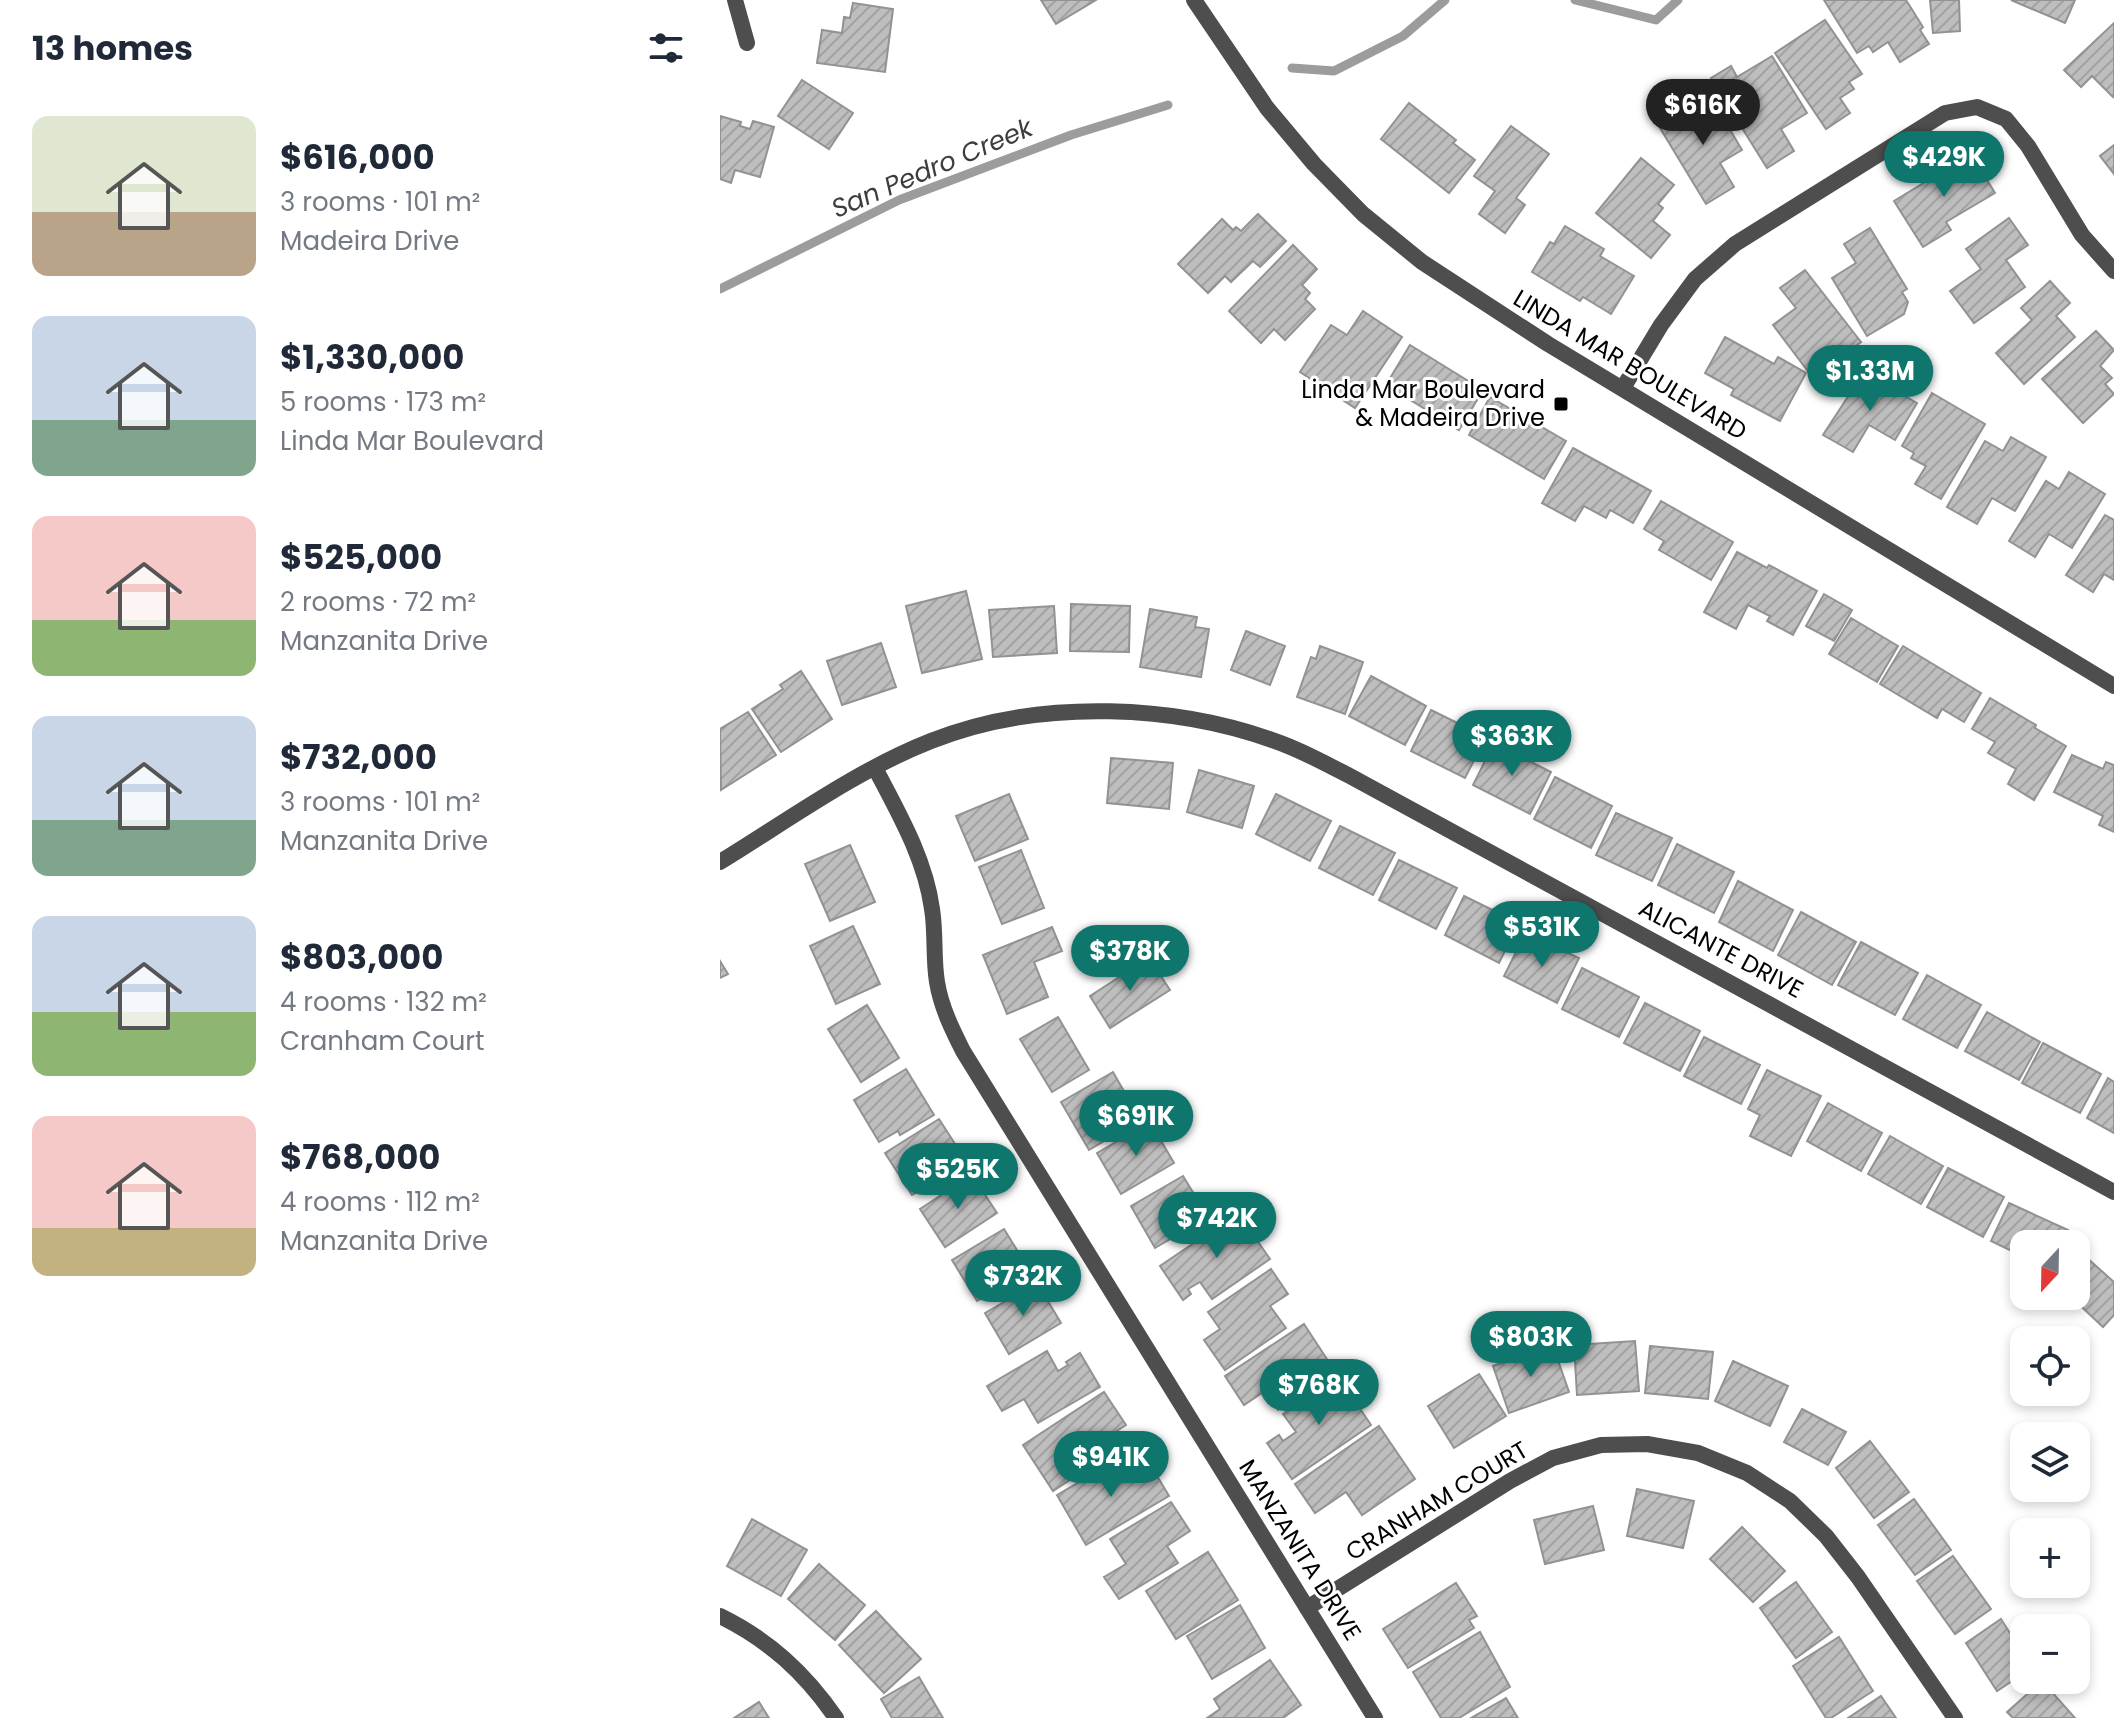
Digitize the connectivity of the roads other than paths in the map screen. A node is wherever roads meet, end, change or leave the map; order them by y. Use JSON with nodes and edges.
{"nodes":[{"id":1,"x":735,"y":0,"type":"edge"},
{"id":2,"x":1194,"y":0,"type":"edge"},
{"id":3,"x":747,"y":43,"type":"dead end"},
{"id":4,"x":2114,"y":271,"type":"edge"},
{"id":5,"x":1623,"y":388,"type":"junction"},
{"id":6,"x":2114,"y":686,"type":"edge"},
{"id":7,"x":875,"y":768,"type":"junction"},
{"id":8,"x":720,"y":862,"type":"edge"},
{"id":9,"x":2114,"y":1192,"type":"edge"},
{"id":10,"x":1307,"y":1608,"type":"junction"},
{"id":11,"x":720,"y":1616,"type":"edge"},
{"id":12,"x":836,"y":1718,"type":"edge"},
{"id":13,"x":1375,"y":1718,"type":"edge"},
{"id":14,"x":1955,"y":1718,"type":"edge"}],
"edges":[{"from":1,"to":3,"type":"street"},
{"from":2,"to":5,"type":"street","name":"LINDA MAR BOULEVARD"},
{"from":4,"to":5,"type":"street"},
{"from":5,"to":6,"type":"street","name":"LINDA MAR BOULEVARD"},
{"from":7,"to":8,"type":"street","name":"ALICANTE DRIVE"},
{"from":7,"to":9,"type":"street","name":"ALICANTE DRIVE"},
{"from":7,"to":10,"type":"street","name":"MANZANITA DRIVE"},
{"from":10,"to":13,"type":"street","name":"MANZANITA DRIVE"},
{"from":10,"to":14,"type":"street","name":"CRANHAM COURT"},
{"from":11,"to":12,"type":"street"}]}
